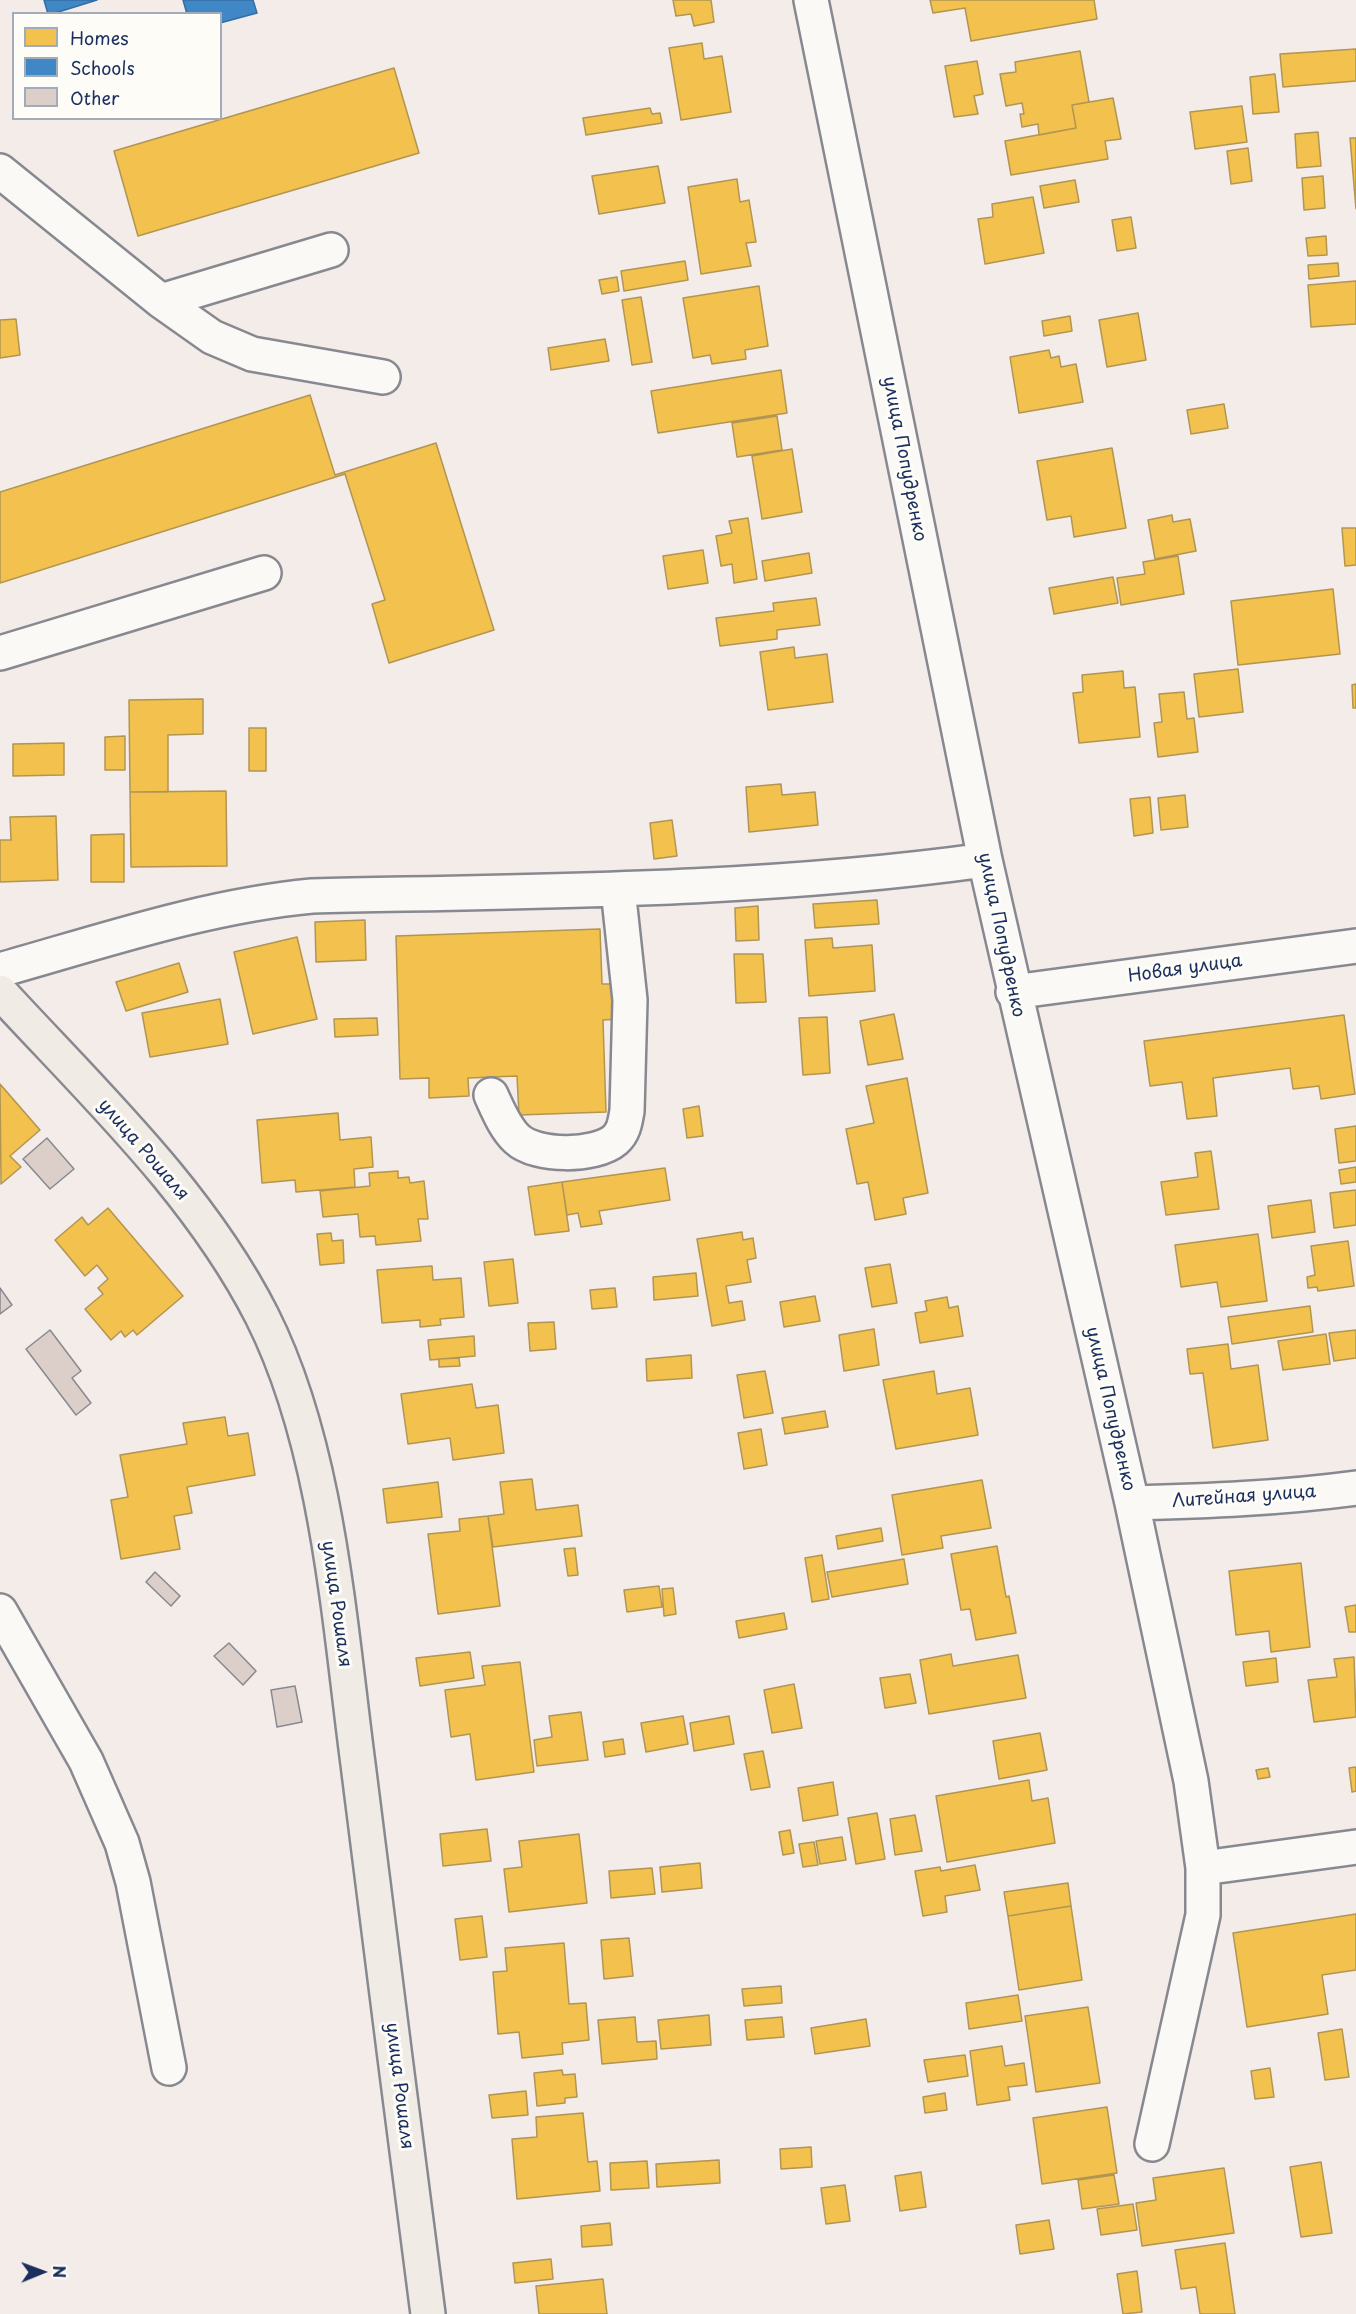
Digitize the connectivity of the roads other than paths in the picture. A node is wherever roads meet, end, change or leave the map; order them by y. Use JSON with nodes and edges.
{"nodes":[{"id":1,"x":811,"y":0,"type":"edge"},
{"id":2,"x":0,"y":171,"type":"edge"},
{"id":3,"x":331,"y":250,"type":"dead end"},
{"id":4,"x":161,"y":301,"type":"junction"},
{"id":5,"x":383,"y":377,"type":"dead end"},
{"id":6,"x":264,"y":573,"type":"dead end"},
{"id":7,"x":0,"y":653,"type":"edge"},
{"id":8,"x":985,"y":860,"type":"junction"},
{"id":9,"x":618,"y":889,"type":"junction"},
{"id":10,"x":1356,"y":946,"type":"edge"},
{"id":11,"x":0,"y":970,"type":"edge"},
{"id":12,"x":1013,"y":992,"type":"junction"},
{"id":13,"x":0,"y":993,"type":"edge"},
{"id":14,"x":491,"y":1095,"type":"dead end"},
{"id":15,"x":1356,"y":1488,"type":"edge"},
{"id":16,"x":1132,"y":1503,"type":"junction"},
{"id":17,"x":0,"y":1611,"type":"edge"},
{"id":18,"x":1356,"y":1846,"type":"edge"},
{"id":19,"x":1203,"y":1868,"type":"junction"},
{"id":20,"x":169,"y":2068,"type":"dead end"},
{"id":21,"x":1152,"y":2144,"type":"dead end"},
{"id":22,"x":428,"y":2314,"type":"edge"}],
"edges":[{"from":1,"to":8,"type":"street","name":"улица Попудренко"},
{"from":2,"to":4,"type":"street"},
{"from":3,"to":4,"type":"street"},
{"from":4,"to":5,"type":"street"},
{"from":6,"to":7,"type":"street"},
{"from":8,"to":9,"type":"street"},
{"from":8,"to":12,"type":"street","name":"улица Попудренко"},
{"from":9,"to":11,"type":"street"},
{"from":9,"to":14,"type":"street"},
{"from":10,"to":12,"type":"street","name":"Новая улица"},
{"from":12,"to":16,"type":"street","name":"улица Попудренко"},
{"from":13,"to":22,"type":"main road","name":"улица Рошаля"},
{"from":15,"to":16,"type":"street","name":"Литейная улица"},
{"from":16,"to":19,"type":"street","name":"улица Попудренко"},
{"from":17,"to":20,"type":"street"},
{"from":18,"to":19,"type":"street"},
{"from":19,"to":21,"type":"street","name":"улица Попудренко"}]}
